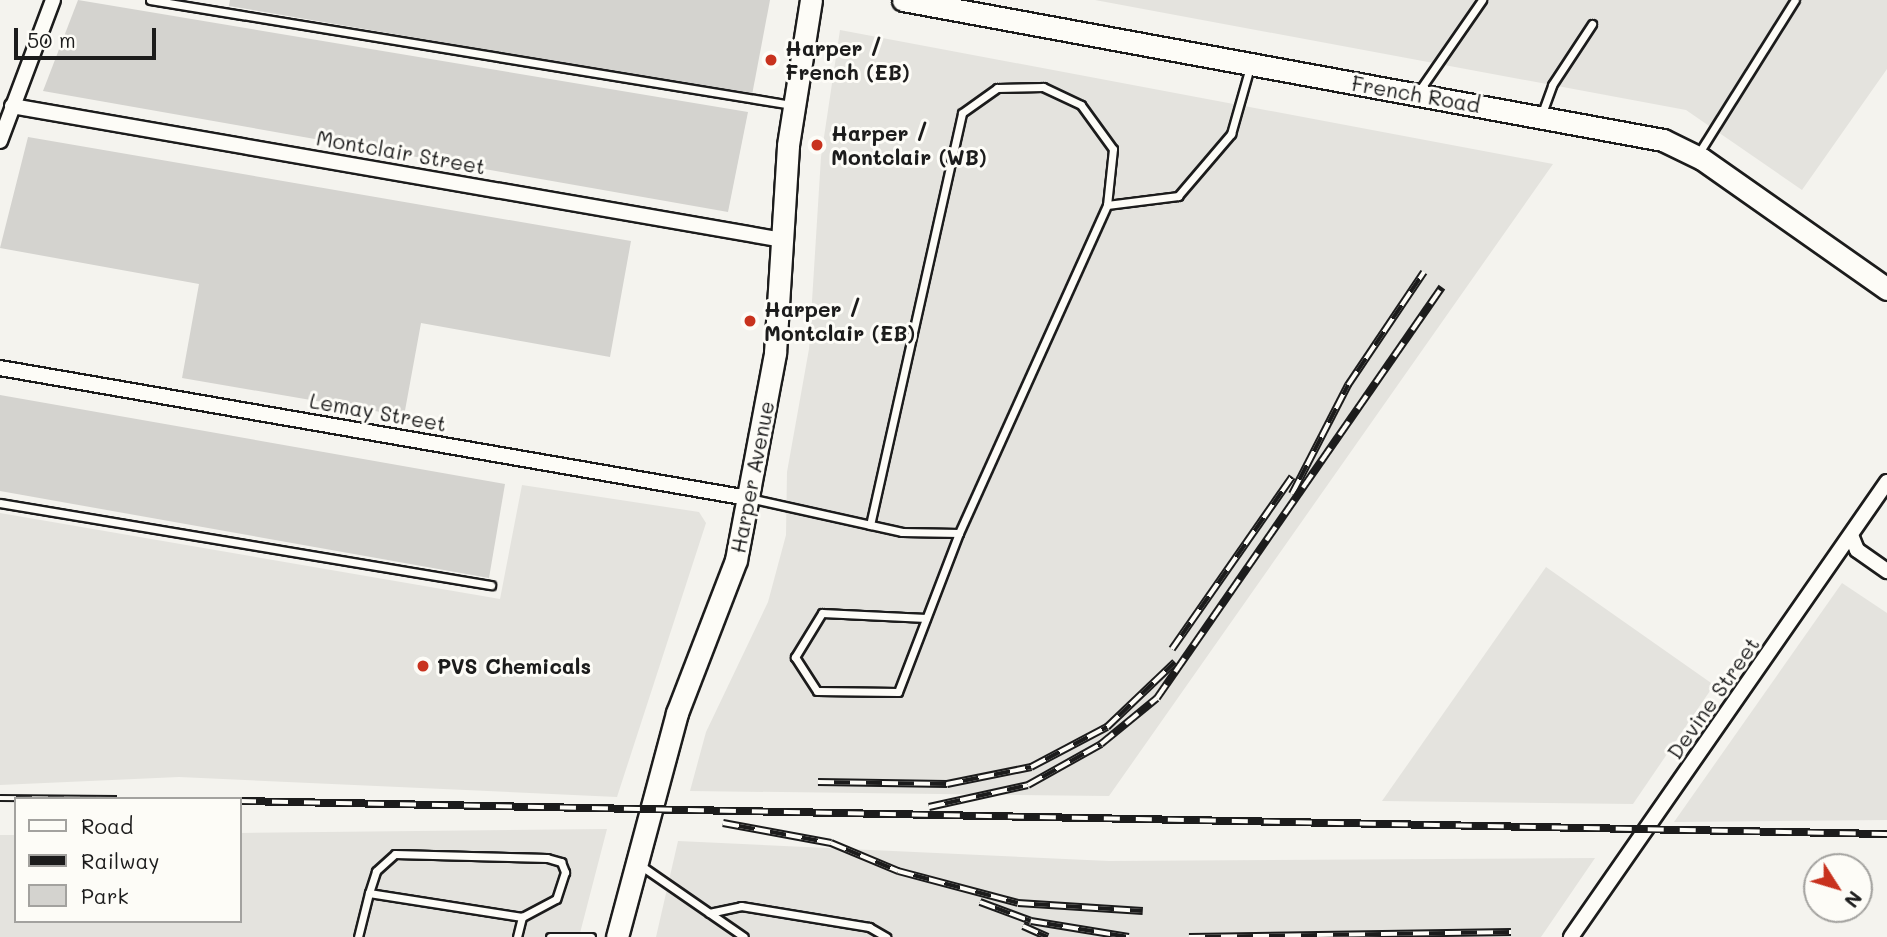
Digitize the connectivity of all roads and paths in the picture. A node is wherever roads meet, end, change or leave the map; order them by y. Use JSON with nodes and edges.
{"nodes":[{"id":1,"x":53,"y":0,"type":"edge"},
{"id":2,"x":149,"y":0,"type":"edge"},
{"id":3,"x":811,"y":0,"type":"edge"},
{"id":4,"x":903,"y":0,"type":"edge"},
{"id":5,"x":1482,"y":0,"type":"edge"},
{"id":6,"x":1795,"y":0,"type":"edge"},
{"id":7,"x":952,"y":4,"type":"edge"},
{"id":8,"x":1592,"y":24,"type":"dead end"},
{"id":9,"x":1251,"y":64,"type":"junction"},
{"id":10,"x":1417,"y":94,"type":"junction"},
{"id":11,"x":792,"y":105,"type":"junction"},
{"id":12,"x":12,"y":106,"type":"junction"},
{"id":13,"x":1541,"y":117,"type":"junction"},
{"id":14,"x":0,"y":141,"type":"edge"},
{"id":15,"x":1697,"y":156,"type":"junction"},
{"id":16,"x":1107,"y":205,"type":"junction"},
{"id":17,"x":783,"y":240,"type":"junction"},
{"id":18,"x":1887,"y":289,"type":"edge"},
{"id":19,"x":0,"y":368,"type":"edge"},
{"id":20,"x":1887,"y":482,"type":"edge"},
{"id":21,"x":748,"y":498,"type":"junction"},
{"id":22,"x":0,"y":503,"type":"edge"},
{"id":23,"x":870,"y":525,"type":"junction"},
{"id":24,"x":959,"y":533,"type":"junction"},
{"id":25,"x":1851,"y":535,"type":"junction"},
{"id":26,"x":1887,"y":571,"type":"edge"},
{"id":27,"x":491,"y":585,"type":"dead end"},
{"id":28,"x":926,"y":618,"type":"junction"},
{"id":29,"x":636,"y":863,"type":"junction"},
{"id":30,"x":369,"y":893,"type":"junction"},
{"id":31,"x":709,"y":914,"type":"junction"},
{"id":32,"x":522,"y":917,"type":"junction"},
{"id":33,"x":358,"y":937,"type":"edge"},
{"id":34,"x":517,"y":937,"type":"edge"},
{"id":35,"x":550,"y":937,"type":"edge"},
{"id":36,"x":591,"y":937,"type":"edge"},
{"id":37,"x":617,"y":937,"type":"edge"},
{"id":38,"x":744,"y":937,"type":"edge"},
{"id":39,"x":886,"y":937,"type":"edge"},
{"id":40,"x":1571,"y":937,"type":"edge"}],
"edges":[{"from":1,"to":12,"type":"street"},
{"from":2,"to":11,"type":"lane"},
{"from":3,"to":11,"type":"street","name":"Harper Avenue"},
{"from":4,"to":7,"type":"street","name":"French Road"},
{"from":5,"to":10,"type":"lane"},
{"from":6,"to":15,"type":"lane"},
{"from":7,"to":9,"type":"street","name":"French Road"},
{"from":8,"to":13,"type":"lane"},
{"from":9,"to":10,"type":"street","name":"French Road"},
{"from":9,"to":16,"type":"lane"},
{"from":10,"to":13,"type":"street","name":"French Road"},
{"from":11,"to":17,"type":"street","name":"Harper Avenue"},
{"from":12,"to":14,"type":"street"},
{"from":12,"to":17,"type":"street","name":"Montclair Street"},
{"from":13,"to":15,"type":"street","name":"French Road"},
{"from":15,"to":18,"type":"street","name":"French Road"},
{"from":16,"to":23,"type":"lane"},
{"from":16,"to":24,"type":"lane"},
{"from":17,"to":21,"type":"street","name":"Harper Avenue"},
{"from":19,"to":21,"type":"street","name":"Lemay Street"},
{"from":20,"to":25,"type":"street","name":"Devine Street"},
{"from":21,"to":23,"type":"lane"},
{"from":21,"to":29,"type":"street","name":"Harper Avenue"},
{"from":22,"to":27,"type":"lane"},
{"from":23,"to":24,"type":"lane"},
{"from":24,"to":28,"type":"lane"},
{"from":25,"to":26,"type":"street"},
{"from":25,"to":40,"type":"street","name":"Devine Street"},
{"from":28,"to":28,"type":"lane"},
{"from":29,"to":31,"type":"lane"},
{"from":29,"to":37,"type":"street","name":"Harper Avenue"},
{"from":30,"to":32,"type":"lane"},
{"from":30,"to":32,"type":"lane"},
{"from":30,"to":33,"type":"lane"},
{"from":31,"to":38,"type":"lane"},
{"from":31,"to":39,"type":"lane"},
{"from":32,"to":34,"type":"lane"},
{"from":35,"to":36,"type":"lane"}]}
